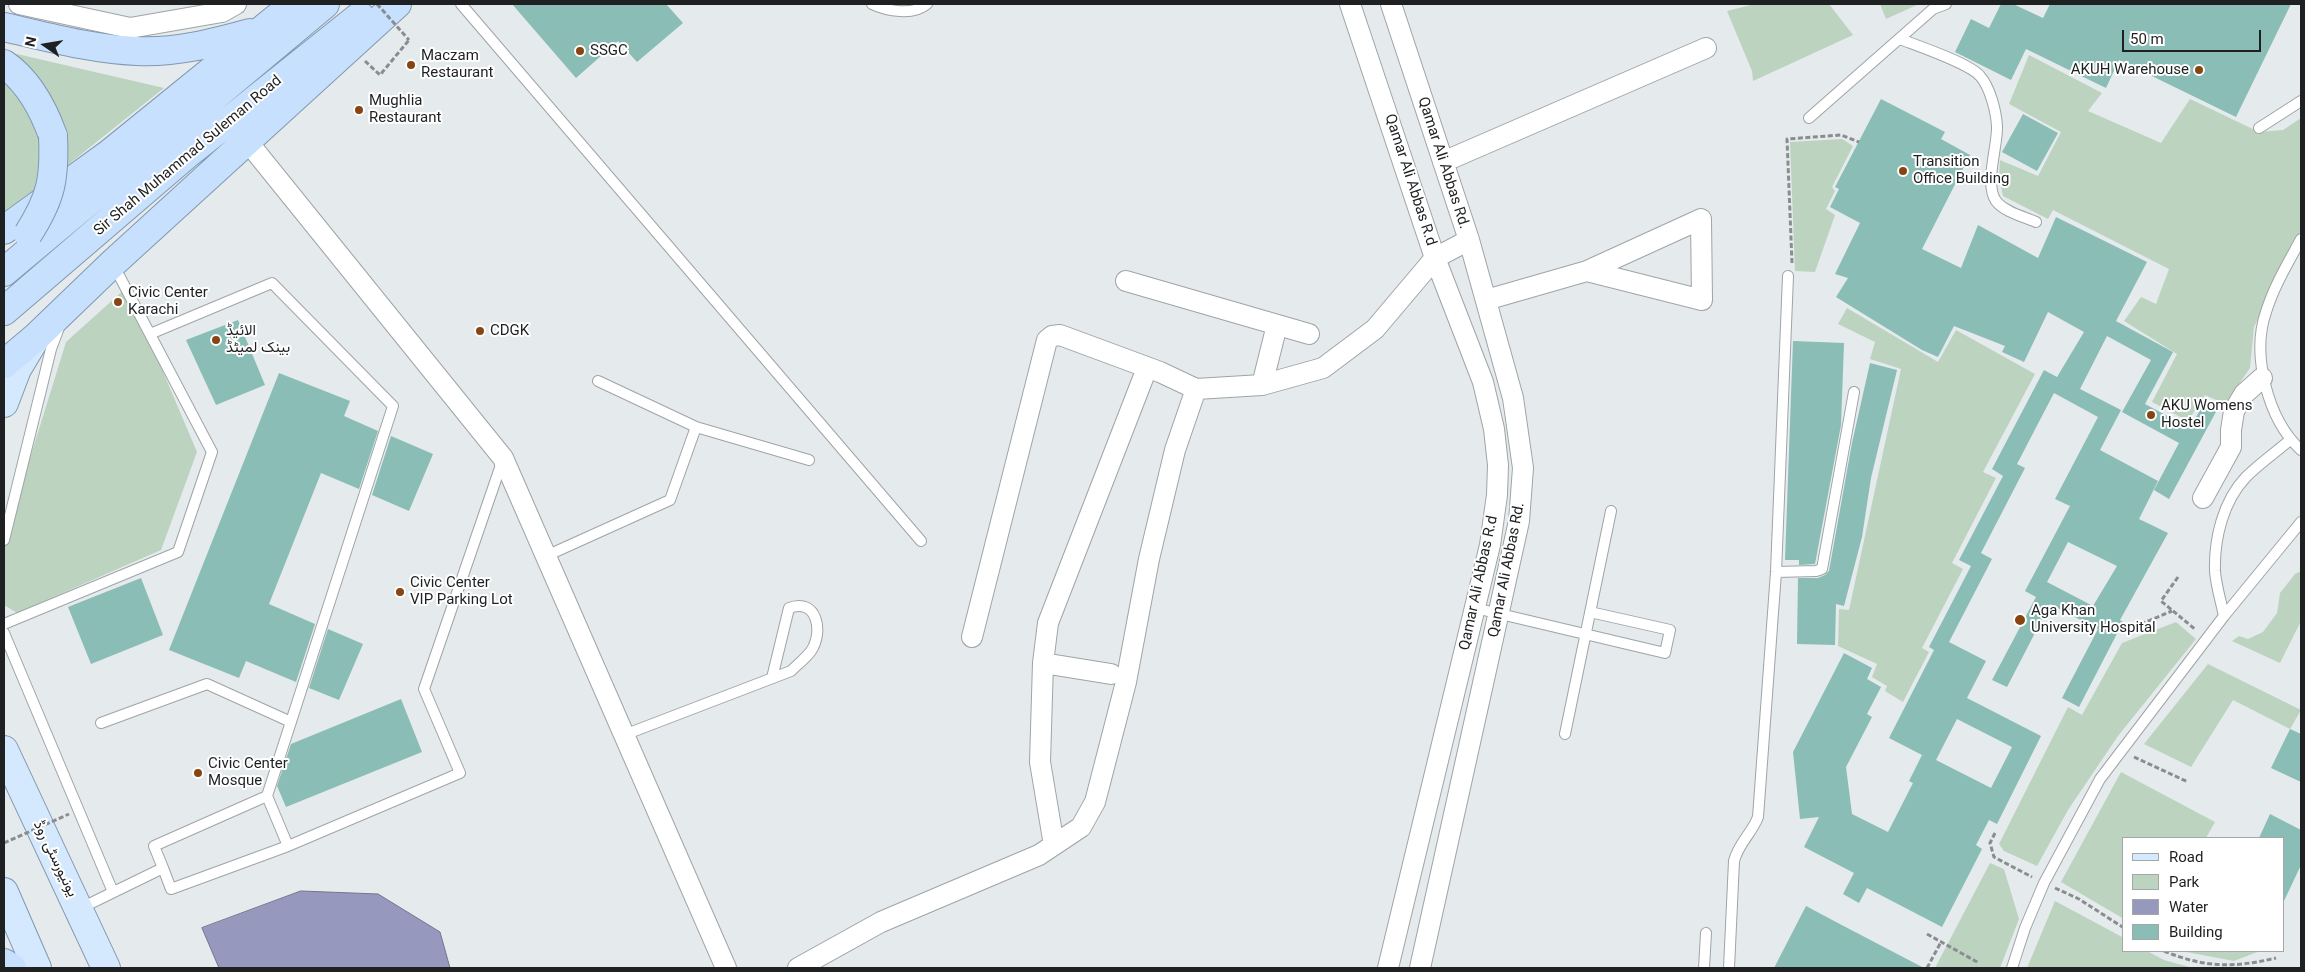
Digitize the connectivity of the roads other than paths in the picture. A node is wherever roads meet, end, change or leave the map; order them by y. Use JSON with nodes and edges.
{"nodes":[{"id":1,"x":18,"y":4,"type":"edge"},
{"id":2,"x":236,"y":4,"type":"edge"},
{"id":3,"x":294,"y":4,"type":"edge"},
{"id":4,"x":325,"y":4,"type":"edge"},
{"id":5,"x":376,"y":4,"type":"edge"},
{"id":6,"x":397,"y":4,"type":"edge"},
{"id":7,"x":461,"y":4,"type":"edge"},
{"id":8,"x":872,"y":4,"type":"edge"},
{"id":9,"x":927,"y":4,"type":"edge"},
{"id":10,"x":1350,"y":4,"type":"edge"},
{"id":11,"x":1391,"y":4,"type":"edge"},
{"id":12,"x":1946,"y":4,"type":"edge"},
{"id":13,"x":4,"y":27,"type":"edge"},
{"id":14,"x":262,"y":30,"type":"junction"},
{"id":15,"x":1900,"y":39,"type":"junction"},
{"id":16,"x":1706,"y":48,"type":"dead end"},
{"id":17,"x":4,"y":64,"type":"edge"},
{"id":18,"x":2301,"y":101,"type":"edge"},
{"id":19,"x":1809,"y":118,"type":"dead end"},
{"id":20,"x":2259,"y":128,"type":"dead end"},
{"id":21,"x":247,"y":141,"type":"junction"},
{"id":22,"x":1443,"y":162,"type":"junction"},
{"id":23,"x":2036,"y":222,"type":"dead end"},
{"id":24,"x":16,"y":232,"type":"edge"},
{"id":25,"x":2301,"y":239,"type":"edge"},
{"id":26,"x":1469,"y":240,"type":"junction"},
{"id":27,"x":1435,"y":258,"type":"junction"},
{"id":28,"x":4,"y":260,"type":"edge"},
{"id":29,"x":113,"y":263,"type":"junction"},
{"id":30,"x":1587,"y":271,"type":"junction"},
{"id":31,"x":4,"y":272,"type":"edge"},
{"id":32,"x":1788,"y":276,"type":"road end"},
{"id":33,"x":1126,"y":282,"type":"dead end"},
{"id":34,"x":1486,"y":300,"type":"junction"},
{"id":35,"x":66,"y":310,"type":"junction"},
{"id":36,"x":4,"y":311,"type":"edge"},
{"id":37,"x":1277,"y":326,"type":"junction"},
{"id":38,"x":150,"y":334,"type":"junction"},
{"id":39,"x":1309,"y":334,"type":"dead end"},
{"id":40,"x":35,"y":338,"type":"junction"},
{"id":41,"x":4,"y":364,"type":"edge"},
{"id":42,"x":1147,"y":368,"type":"junction"},
{"id":43,"x":2262,"y":378,"type":"junction"},
{"id":44,"x":598,"y":381,"type":"dead end"},
{"id":45,"x":1262,"y":386,"type":"junction"},
{"id":46,"x":1196,"y":389,"type":"junction"},
{"id":47,"x":1854,"y":392,"type":"dead end"},
{"id":48,"x":4,"y":403,"type":"edge"},
{"id":49,"x":696,"y":427,"type":"junction"},
{"id":50,"x":2290,"y":440,"type":"junction"},
{"id":51,"x":2301,"y":450,"type":"edge"},
{"id":52,"x":503,"y":458,"type":"junction"},
{"id":53,"x":809,"y":460,"type":"dead end"},
{"id":54,"x":2203,"y":498,"type":"dead end"},
{"id":55,"x":1611,"y":511,"type":"dead end"},
{"id":56,"x":2301,"y":522,"type":"edge"},
{"id":57,"x":4,"y":540,"type":"edge"},
{"id":58,"x":920,"y":541,"type":"dead end"},
{"id":59,"x":546,"y":556,"type":"junction"},
{"id":60,"x":1776,"y":572,"type":"junction"},
{"id":61,"x":1475,"y":608,"type":"junction"},
{"id":62,"x":1590,"y":612,"type":"junction"},
{"id":63,"x":1500,"y":614,"type":"junction"},
{"id":64,"x":2224,"y":616,"type":"junction"},
{"id":65,"x":4,"y":624,"type":"edge"},
{"id":66,"x":4,"y":633,"type":"edge"},
{"id":67,"x":1585,"y":634,"type":"junction"},
{"id":68,"x":972,"y":637,"type":"dead end"},
{"id":69,"x":1043,"y":663,"type":"junction"},
{"id":70,"x":1111,"y":674,"type":"dead end"},
{"id":71,"x":772,"y":678,"type":"junction"},
{"id":72,"x":291,"y":722,"type":"junction"},
{"id":73,"x":101,"y":723,"type":"dead end"},
{"id":74,"x":1565,"y":734,"type":"dead end"},
{"id":75,"x":624,"y":735,"type":"junction"},
{"id":76,"x":4,"y":750,"type":"edge"},
{"id":77,"x":267,"y":796,"type":"junction"},
{"id":78,"x":1054,"y":845,"type":"junction"},
{"id":79,"x":288,"y":846,"type":"junction"},
{"id":80,"x":162,"y":868,"type":"junction"},
{"id":81,"x":4,"y":892,"type":"edge"},
{"id":82,"x":113,"y":892,"type":"junction"},
{"id":83,"x":79,"y":909,"type":"junction"},
{"id":84,"x":1706,"y":932,"type":"dead end"},
{"id":85,"x":4,"y":963,"type":"edge"},
{"id":86,"x":12,"y":968,"type":"edge"},
{"id":87,"x":37,"y":968,"type":"edge"},
{"id":88,"x":106,"y":968,"type":"edge"},
{"id":89,"x":726,"y":968,"type":"edge"},
{"id":90,"x":798,"y":968,"type":"edge"},
{"id":91,"x":1388,"y":968,"type":"edge"},
{"id":92,"x":1420,"y":968,"type":"edge"},
{"id":93,"x":1704,"y":968,"type":"edge"},
{"id":94,"x":1729,"y":968,"type":"edge"},
{"id":95,"x":2012,"y":968,"type":"edge"}],
"edges":[{"from":1,"to":2,"type":"street"},
{"from":3,"to":14,"type":"highway"},
{"from":4,"to":31,"type":"highway","name":"Sir Shah Muhammad Suleman Road"},
{"from":5,"to":36,"type":"highway","name":"Sir Shah Muhammad Suleman Road"},
{"from":6,"to":21,"type":"highway"},
{"from":7,"to":58,"type":"lane"},
{"from":8,"to":9,"type":"lane"},
{"from":10,"to":27,"type":"street","name":"Qamar Ali Abbas R.d"},
{"from":11,"to":22,"type":"street","name":"Qamar Ali Abbas Rd."},
{"from":12,"to":15,"type":"lane"},
{"from":13,"to":14,"type":"highway"},
{"from":14,"to":24,"type":"highway"},
{"from":15,"to":19,"type":"lane"},
{"from":15,"to":23,"type":"lane"},
{"from":16,"to":22,"type":"street"},
{"from":17,"to":24,"type":"highway","bridge":true},
{"from":18,"to":20,"type":"lane"},
{"from":21,"to":29,"type":"highway"},
{"from":21,"to":52,"type":"street"},
{"from":22,"to":26,"type":"street","name":"Qamar Ali Abbas Rd."},
{"from":24,"to":28,"type":"highway"},
{"from":25,"to":43,"type":"lane"},
{"from":26,"to":27,"type":"street"},
{"from":26,"to":34,"type":"street","name":"Qamar Ali Abbas Rd."},
{"from":27,"to":45,"type":"street"},
{"from":27,"to":61,"type":"street","name":"Qamar Ali Abbas R.d"},
{"from":29,"to":35,"type":"highway"},
{"from":29,"to":38,"type":"lane"},
{"from":30,"to":30,"type":"street"},
{"from":30,"to":34,"type":"street"},
{"from":32,"to":60,"type":"lane"},
{"from":33,"to":37,"type":"street"},
{"from":34,"to":63,"type":"street","name":"Qamar Ali Abbas Rd."},
{"from":35,"to":40,"type":"highway"},
{"from":35,"to":57,"type":"lane"},
{"from":37,"to":39,"type":"street"},
{"from":37,"to":45,"type":"street"},
{"from":38,"to":65,"type":"lane"},
{"from":38,"to":72,"type":"lane"},
{"from":40,"to":41,"type":"highway"},
{"from":40,"to":48,"type":"main road"},
{"from":42,"to":46,"type":"street"},
{"from":42,"to":68,"type":"street"},
{"from":42,"to":69,"type":"street"},
{"from":43,"to":50,"type":"lane"},
{"from":43,"to":54,"type":"street"},
{"from":44,"to":49,"type":"lane"},
{"from":45,"to":46,"type":"street"},
{"from":46,"to":78,"type":"street"},
{"from":47,"to":60,"type":"lane"},
{"from":49,"to":53,"type":"lane"},
{"from":49,"to":59,"type":"lane"},
{"from":50,"to":51,"type":"lane"},
{"from":50,"to":64,"type":"lane"},
{"from":52,"to":59,"type":"street"},
{"from":52,"to":79,"type":"lane"},
{"from":55,"to":62,"type":"lane"},
{"from":56,"to":64,"type":"lane"},
{"from":59,"to":75,"type":"street"},
{"from":60,"to":94,"type":"lane"},
{"from":61,"to":63,"type":"lane"},
{"from":61,"to":91,"type":"street","name":"Qamar Ali Abbas R.d"},
{"from":62,"to":67,"type":"lane"},
{"from":62,"to":67,"type":"lane"},
{"from":63,"to":67,"type":"lane"},
{"from":63,"to":92,"type":"street","name":"Qamar Ali Abbas Rd."},
{"from":64,"to":95,"type":"lane"},
{"from":66,"to":82,"type":"lane"},
{"from":67,"to":74,"type":"lane"},
{"from":69,"to":70,"type":"street"},
{"from":69,"to":78,"type":"street"},
{"from":71,"to":71,"type":"lane"},
{"from":71,"to":75,"type":"lane"},
{"from":72,"to":73,"type":"lane"},
{"from":72,"to":77,"type":"lane"},
{"from":75,"to":89,"type":"street"},
{"from":76,"to":83,"type":"main road","name":"یونیورسٹی روڈ"},
{"from":77,"to":79,"type":"lane"},
{"from":77,"to":80,"type":"lane"},
{"from":78,"to":90,"type":"street"},
{"from":79,"to":80,"type":"lane"},
{"from":80,"to":82,"type":"lane"},
{"from":81,"to":87,"type":"main road"},
{"from":82,"to":83,"type":"lane"},
{"from":83,"to":88,"type":"main road","name":"یونیورسٹی روڈ"},
{"from":84,"to":93,"type":"lane"},
{"from":85,"to":86,"type":"highway"}]}
